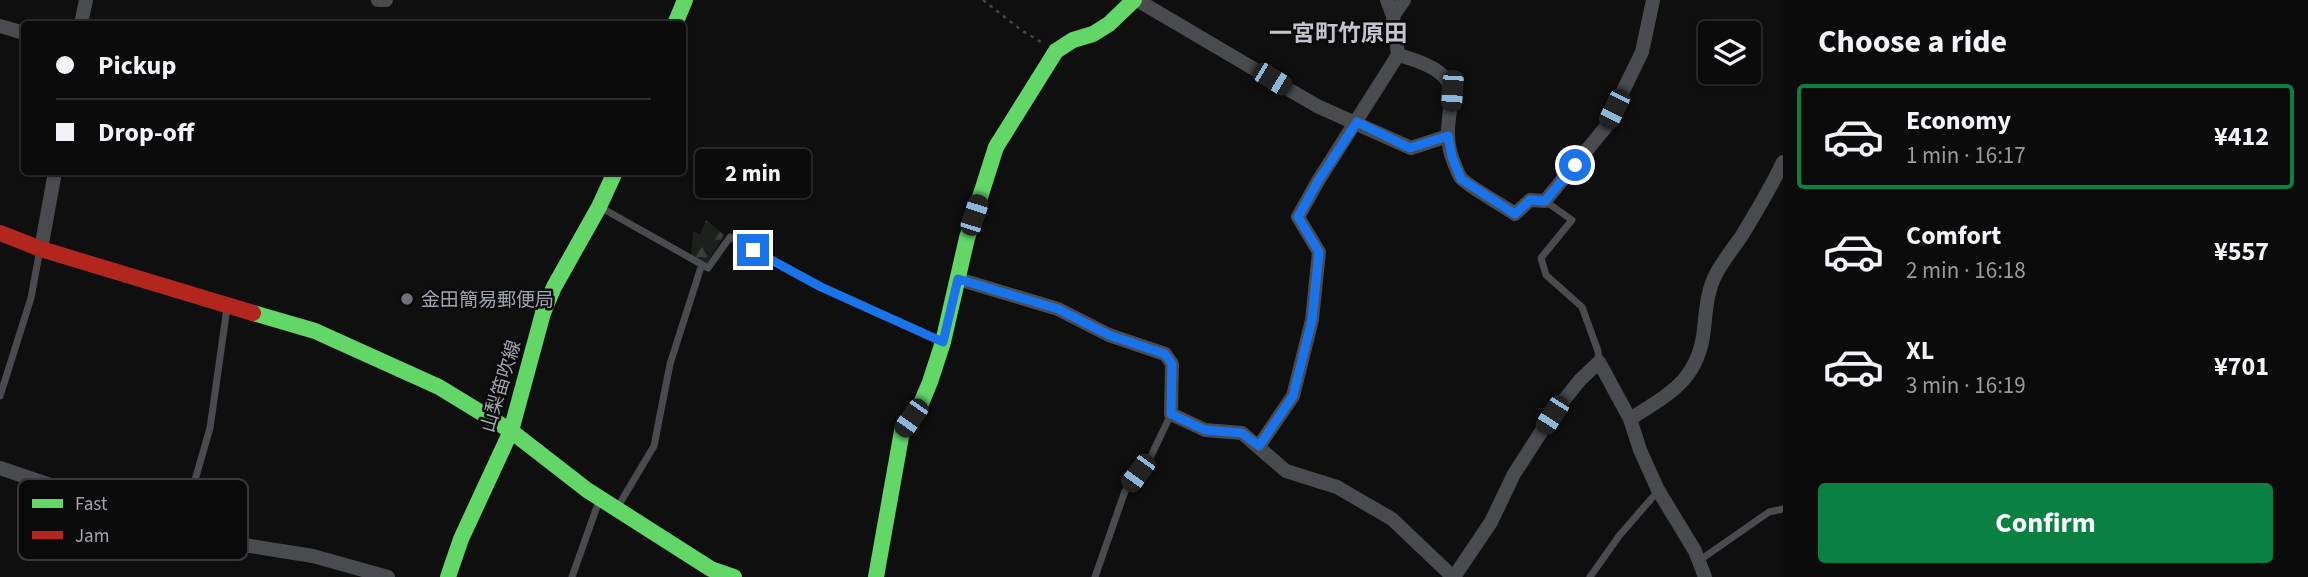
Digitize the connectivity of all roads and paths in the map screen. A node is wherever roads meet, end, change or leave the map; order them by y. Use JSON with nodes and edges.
{"nodes":[{"id":1,"x":86,"y":0,"type":"edge"},
{"id":2,"x":377,"y":0,"type":"edge"},
{"id":3,"x":386,"y":0,"type":"edge"},
{"id":4,"x":685,"y":0,"type":"edge"},
{"id":5,"x":983,"y":0,"type":"edge"},
{"id":6,"x":1135,"y":0,"type":"edge"},
{"id":7,"x":1388,"y":0,"type":"edge"},
{"id":8,"x":1404,"y":0,"type":"edge"},
{"id":9,"x":1653,"y":0,"type":"edge"},
{"id":10,"x":1393,"y":16,"type":"junction"},
{"id":11,"x":82,"y":21,"type":"edge"},
{"id":12,"x":677,"y":21,"type":"edge"},
{"id":13,"x":0,"y":26,"type":"edge"},
{"id":14,"x":21,"y":32,"type":"edge"},
{"id":15,"x":1056,"y":51,"type":"junction"},
{"id":16,"x":1398,"y":54,"type":"junction"},
{"id":17,"x":1357,"y":122,"type":"junction"},
{"id":18,"x":1448,"y":136,"type":"junction"},
{"id":19,"x":1783,"y":162,"type":"edge"},
{"id":20,"x":54,"y":175,"type":"edge"},
{"id":21,"x":614,"y":175,"type":"edge"},
{"id":22,"x":1545,"y":201,"type":"junction"},
{"id":23,"x":599,"y":207,"type":"junction"},
{"id":24,"x":0,"y":233,"type":"edge"},
{"id":25,"x":41,"y":249,"type":"junction"},
{"id":26,"x":701,"y":267,"type":"junction"},
{"id":27,"x":958,"y":279,"type":"junction"},
{"id":28,"x":227,"y":304,"type":"junction"},
{"id":29,"x":943,"y":342,"type":"junction"},
{"id":30,"x":1599,"y":362,"type":"junction"},
{"id":31,"x":0,"y":396,"type":"edge"},
{"id":32,"x":1171,"y":414,"type":"junction"},
{"id":33,"x":1630,"y":419,"type":"junction"},
{"id":34,"x":511,"y":430,"type":"junction"},
{"id":35,"x":1259,"y":446,"type":"junction"},
{"id":36,"x":0,"y":468,"type":"edge"},
{"id":37,"x":32,"y":479,"type":"edge"},
{"id":38,"x":195,"y":479,"type":"edge"},
{"id":39,"x":1658,"y":490,"type":"junction"},
{"id":40,"x":600,"y":498,"type":"junction"},
{"id":41,"x":617,"y":508,"type":"junction"},
{"id":42,"x":1783,"y":509,"type":"edge"},
{"id":43,"x":248,"y":546,"type":"edge"},
{"id":44,"x":1700,"y":560,"type":"junction"},
{"id":45,"x":361,"y":574,"type":"edge"},
{"id":46,"x":388,"y":577,"type":"edge"},
{"id":47,"x":448,"y":577,"type":"edge"},
{"id":48,"x":572,"y":577,"type":"edge"},
{"id":49,"x":734,"y":577,"type":"edge"},
{"id":50,"x":876,"y":577,"type":"edge"},
{"id":51,"x":1095,"y":577,"type":"edge"},
{"id":52,"x":1453,"y":577,"type":"edge"},
{"id":53,"x":1590,"y":577,"type":"edge"},
{"id":54,"x":1705,"y":577,"type":"edge"}],
"edges":[{"from":1,"to":11,"type":"street"},
{"from":2,"to":3,"type":"street"},
{"from":4,"to":12,"type":"street"},
{"from":5,"to":15,"type":"path"},
{"from":6,"to":15,"type":"street"},
{"from":6,"to":17,"type":"street"},
{"from":7,"to":10,"type":"street"},
{"from":8,"to":10,"type":"street"},
{"from":9,"to":22,"type":"street"},
{"from":10,"to":16,"type":"street"},
{"from":13,"to":14,"type":"street"},
{"from":15,"to":27,"type":"street"},
{"from":16,"to":17,"type":"street"},
{"from":16,"to":18,"type":"street"},
{"from":17,"to":18,"type":"street"},
{"from":17,"to":35,"type":"street"},
{"from":18,"to":22,"type":"street"},
{"from":19,"to":33,"type":"street"},
{"from":20,"to":25,"type":"street"},
{"from":21,"to":23,"type":"street","name":"山梨笛吹線"},
{"from":22,"to":30,"type":"lane"},
{"from":23,"to":26,"type":"lane"},
{"from":23,"to":34,"type":"street","name":"山梨笛吹線"},
{"from":24,"to":25,"type":"street"},
{"from":25,"to":28,"type":"street"},
{"from":25,"to":31,"type":"lane"},
{"from":26,"to":29,"type":"lane"},
{"from":26,"to":41,"type":"lane"},
{"from":27,"to":29,"type":"street"},
{"from":27,"to":32,"type":"street"},
{"from":28,"to":34,"type":"street"},
{"from":28,"to":38,"type":"lane"},
{"from":29,"to":50,"type":"street"},
{"from":30,"to":33,"type":"street"},
{"from":30,"to":52,"type":"street"},
{"from":32,"to":35,"type":"street"},
{"from":32,"to":51,"type":"lane"},
{"from":33,"to":39,"type":"street"},
{"from":34,"to":40,"type":"street"},
{"from":34,"to":47,"type":"street","name":"山梨笛吹線"},
{"from":35,"to":52,"type":"street"},
{"from":36,"to":37,"type":"street"},
{"from":39,"to":44,"type":"street"},
{"from":39,"to":53,"type":"lane"},
{"from":40,"to":41,"type":"street"},
{"from":40,"to":48,"type":"lane"},
{"from":41,"to":49,"type":"street"},
{"from":42,"to":44,"type":"lane"},
{"from":43,"to":45,"type":"street"},
{"from":44,"to":54,"type":"street"},
{"from":45,"to":46,"type":"street"}]}
